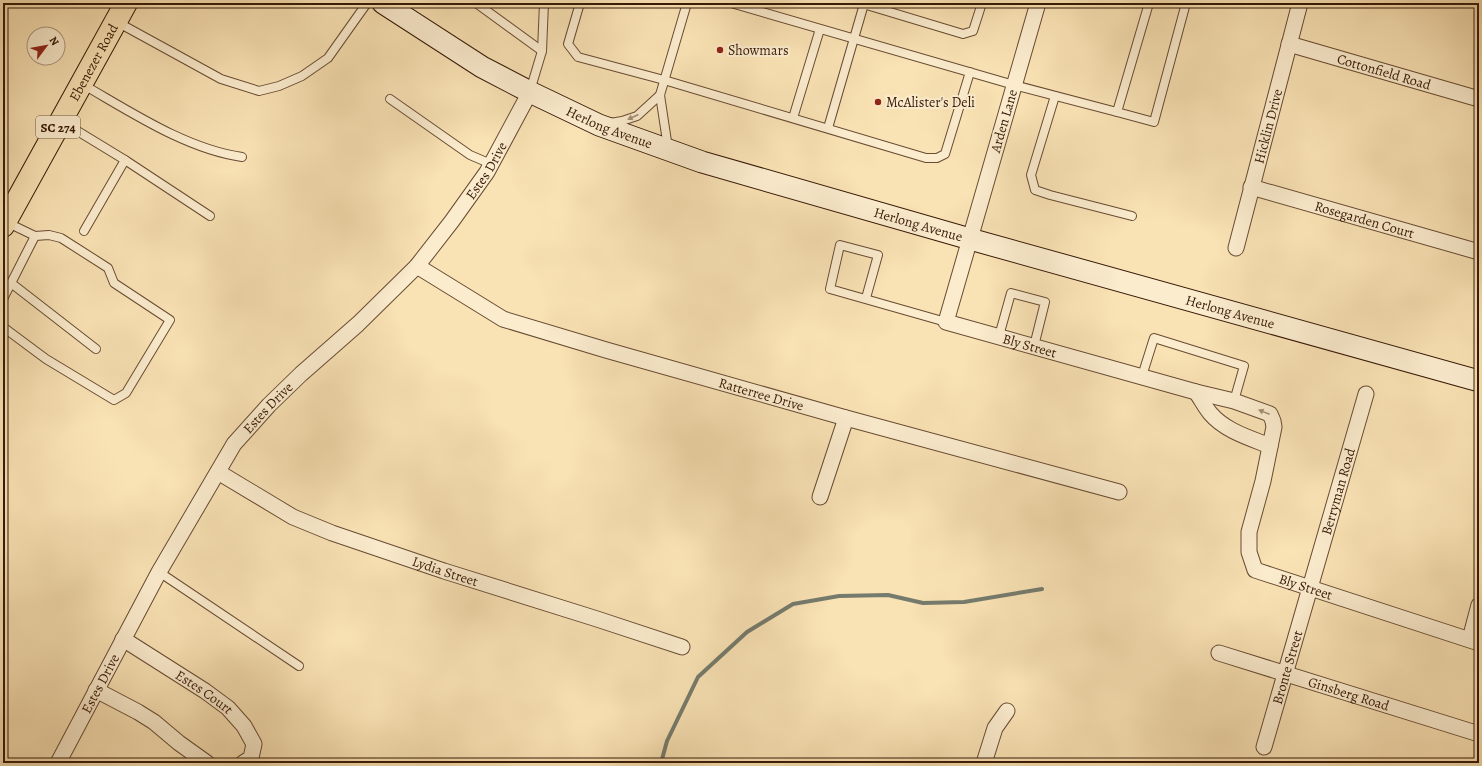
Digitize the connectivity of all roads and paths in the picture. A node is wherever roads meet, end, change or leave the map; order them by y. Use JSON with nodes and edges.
{"nodes":[{"id":1,"x":367,"y":3,"type":"edge"},
{"id":2,"x":383,"y":3,"type":"edge"},
{"id":3,"x":476,"y":3,"type":"edge"},
{"id":4,"x":544,"y":3,"type":"edge"},
{"id":5,"x":580,"y":3,"type":"edge"},
{"id":6,"x":688,"y":3,"type":"edge"},
{"id":7,"x":730,"y":3,"type":"edge"},
{"id":8,"x":982,"y":3,"type":"edge"},
{"id":9,"x":1038,"y":3,"type":"edge"},
{"id":10,"x":1149,"y":3,"type":"edge"},
{"id":11,"x":1186,"y":3,"type":"edge"},
{"id":12,"x":1300,"y":3,"type":"edge"},
{"id":13,"x":862,"y":4,"type":"edge"},
{"id":14,"x":120,"y":10,"type":"edge"},
{"id":15,"x":820,"y":29,"type":"junction"},
{"id":16,"x":854,"y":39,"type":"junction"},
{"id":17,"x":1289,"y":44,"type":"junction"},
{"id":18,"x":542,"y":51,"type":"junction"},
{"id":19,"x":970,"y":72,"type":"junction"},
{"id":20,"x":664,"y":80,"type":"junction"},
{"id":21,"x":81,"y":83,"type":"junction"},
{"id":22,"x":1014,"y":85,"type":"junction"},
{"id":23,"x":530,"y":92,"type":"junction"},
{"id":24,"x":660,"y":95,"type":"junction"},
{"id":25,"x":1055,"y":96,"type":"junction"},
{"id":26,"x":390,"y":99,"type":"dead end"},
{"id":27,"x":1479,"y":99,"type":"edge"},
{"id":28,"x":1117,"y":112,"type":"junction"},
{"id":29,"x":793,"y":118,"type":"junction"},
{"id":30,"x":61,"y":121,"type":"junction"},
{"id":31,"x":599,"y":125,"type":"junction"},
{"id":32,"x":828,"y":128,"type":"junction"},
{"id":33,"x":668,"y":149,"type":"junction"},
{"id":34,"x":242,"y":158,"type":"dead end"},
{"id":35,"x":125,"y":160,"type":"junction"},
{"id":36,"x":492,"y":164,"type":"junction"},
{"id":37,"x":1251,"y":187,"type":"junction"},
{"id":38,"x":210,"y":216,"type":"dead end"},
{"id":39,"x":1132,"y":216,"type":"dead end"},
{"id":40,"x":4,"y":223,"type":"edge"},
{"id":41,"x":84,"y":231,"type":"dead end"},
{"id":42,"x":35,"y":236,"type":"junction"},
{"id":43,"x":970,"y":239,"type":"junction"},
{"id":44,"x":1236,"y":248,"type":"dead end"},
{"id":45,"x":1479,"y":252,"type":"edge"},
{"id":46,"x":416,"y":266,"type":"junction"},
{"id":47,"x":11,"y":283,"type":"junction"},
{"id":48,"x":866,"y":298,"type":"junction"},
{"id":49,"x":3,"y":299,"type":"edge"},
{"id":50,"x":946,"y":322,"type":"junction"},
{"id":51,"x":3,"y":327,"type":"edge"},
{"id":52,"x":999,"y":336,"type":"junction"},
{"id":53,"x":1034,"y":346,"type":"junction"},
{"id":54,"x":96,"y":349,"type":"dead end"},
{"id":55,"x":1142,"y":376,"type":"junction"},
{"id":56,"x":1479,"y":381,"type":"edge"},
{"id":57,"x":1196,"y":392,"type":"junction"},
{"id":58,"x":1366,"y":394,"type":"dead end"},
{"id":59,"x":1234,"y":401,"type":"junction"},
{"id":60,"x":846,"y":418,"type":"junction"},
{"id":61,"x":1270,"y":446,"type":"junction"},
{"id":62,"x":218,"y":472,"type":"junction"},
{"id":63,"x":1119,"y":492,"type":"dead end"},
{"id":64,"x":820,"y":497,"type":"dead end"},
{"id":65,"x":159,"y":572,"type":"junction"},
{"id":66,"x":1310,"y":588,"type":"junction"},
{"id":67,"x":1479,"y":605,"type":"edge"},
{"id":68,"x":123,"y":639,"type":"junction"},
{"id":69,"x":1474,"y":641,"type":"edge"},
{"id":70,"x":682,"y":647,"type":"dead end"},
{"id":71,"x":1219,"y":653,"type":"dead end"},
{"id":72,"x":299,"y":666,"type":"dead end"},
{"id":73,"x":1286,"y":673,"type":"junction"},
{"id":74,"x":96,"y":690,"type":"junction"},
{"id":75,"x":1007,"y":711,"type":"dead end"},
{"id":76,"x":1479,"y":734,"type":"edge"},
{"id":77,"x":1264,"y":747,"type":"dead end"},
{"id":78,"x":58,"y":763,"type":"edge"},
{"id":79,"x":207,"y":763,"type":"edge"},
{"id":80,"x":243,"y":763,"type":"edge"},
{"id":81,"x":984,"y":763,"type":"edge"}],
"edges":[{"from":1,"to":14,"type":"lane"},
{"from":2,"to":23,"type":"street","name":"Herlong Avenue"},
{"from":3,"to":18,"type":"lane"},
{"from":4,"to":18,"type":"lane"},
{"from":5,"to":20,"type":"lane"},
{"from":6,"to":20,"type":"lane"},
{"from":7,"to":15,"type":"lane"},
{"from":8,"to":13,"type":"lane"},
{"from":9,"to":22,"type":"street","name":"Arden Lane"},
{"from":10,"to":28,"type":"lane"},
{"from":11,"to":28,"type":"lane"},
{"from":12,"to":17,"type":"street","name":"Hicklin Drive"},
{"from":13,"to":16,"type":"lane"},
{"from":14,"to":21,"type":"main road","name":"Ebenezer Road","number":"SC 274"},
{"from":15,"to":16,"type":"lane"},
{"from":15,"to":29,"type":"lane"},
{"from":16,"to":19,"type":"lane"},
{"from":16,"to":32,"type":"lane"},
{"from":17,"to":27,"type":"street","name":"Cottonfield Road"},
{"from":17,"to":37,"type":"street","name":"Hicklin Drive"},
{"from":18,"to":23,"type":"lane"},
{"from":19,"to":22,"type":"lane"},
{"from":19,"to":32,"type":"lane"},
{"from":20,"to":24,"type":"lane"},
{"from":20,"to":29,"type":"lane"},
{"from":21,"to":30,"type":"main road","name":"Ebenezer Road","number":"SC 274"},
{"from":21,"to":34,"type":"lane"},
{"from":22,"to":25,"type":"lane"},
{"from":22,"to":43,"type":"street","name":"Arden Lane"},
{"from":23,"to":31,"type":"street","name":"Herlong Avenue"},
{"from":23,"to":36,"type":"street","name":"Estes Drive"},
{"from":24,"to":31,"type":"lane","one_way":true},
{"from":24,"to":33,"type":"lane"},
{"from":25,"to":28,"type":"lane"},
{"from":25,"to":39,"type":"lane"},
{"from":26,"to":36,"type":"lane"},
{"from":29,"to":32,"type":"lane"},
{"from":30,"to":35,"type":"lane"},
{"from":30,"to":40,"type":"main road","name":"Ebenezer Road","number":"SC 274"},
{"from":31,"to":33,"type":"street","name":"Herlong Avenue"},
{"from":33,"to":43,"type":"street","name":"Herlong Avenue"},
{"from":35,"to":38,"type":"lane"},
{"from":35,"to":41,"type":"lane"},
{"from":36,"to":46,"type":"street","name":"Estes Drive"},
{"from":37,"to":44,"type":"street","name":"Hicklin Drive"},
{"from":37,"to":45,"type":"street","name":"Rosegarden Court"},
{"from":40,"to":42,"type":"lane"},
{"from":42,"to":47,"type":"lane"},
{"from":42,"to":51,"type":"lane"},
{"from":43,"to":50,"type":"street"},
{"from":43,"to":56,"type":"street","name":"Herlong Avenue"},
{"from":46,"to":60,"type":"street","name":"Ratterree Drive"},
{"from":46,"to":62,"type":"street","name":"Estes Drive"},
{"from":47,"to":49,"type":"lane"},
{"from":47,"to":54,"type":"lane"},
{"from":48,"to":48,"type":"lane"},
{"from":48,"to":50,"type":"lane"},
{"from":50,"to":52,"type":"street","name":"Bly Street"},
{"from":52,"to":53,"type":"street","name":"Bly Street"},
{"from":52,"to":53,"type":"lane"},
{"from":53,"to":55,"type":"street","name":"Bly Street"},
{"from":55,"to":57,"type":"street","name":"Bly Street"},
{"from":55,"to":59,"type":"lane"},
{"from":57,"to":59,"type":"street","name":"Bly Street"},
{"from":57,"to":61,"type":"street"},
{"from":58,"to":66,"type":"street","name":"Berryman Road"},
{"from":61,"to":59,"type":"street","name":"Bly Street","one_way":true},
{"from":60,"to":63,"type":"street","name":"Ratterree Drive"},
{"from":60,"to":64,"type":"street"},
{"from":61,"to":66,"type":"street","name":"Bly Street"},
{"from":62,"to":65,"type":"street","name":"Estes Drive"},
{"from":62,"to":70,"type":"street","name":"Lydia Street"},
{"from":65,"to":68,"type":"street","name":"Estes Drive"},
{"from":65,"to":72,"type":"lane"},
{"from":66,"to":69,"type":"street","name":"Bly Street"},
{"from":66,"to":73,"type":"street","name":"Bronte Street"},
{"from":67,"to":69,"type":"street"},
{"from":68,"to":74,"type":"street","name":"Estes Drive"},
{"from":68,"to":80,"type":"street","name":"Estes Court"},
{"from":71,"to":73,"type":"street","name":"Ginsberg Road"},
{"from":73,"to":76,"type":"street","name":"Ginsberg Road"},
{"from":73,"to":77,"type":"street","name":"Bronte Street"},
{"from":74,"to":78,"type":"street","name":"Estes Drive"},
{"from":74,"to":79,"type":"street"},
{"from":75,"to":81,"type":"street"}]}
